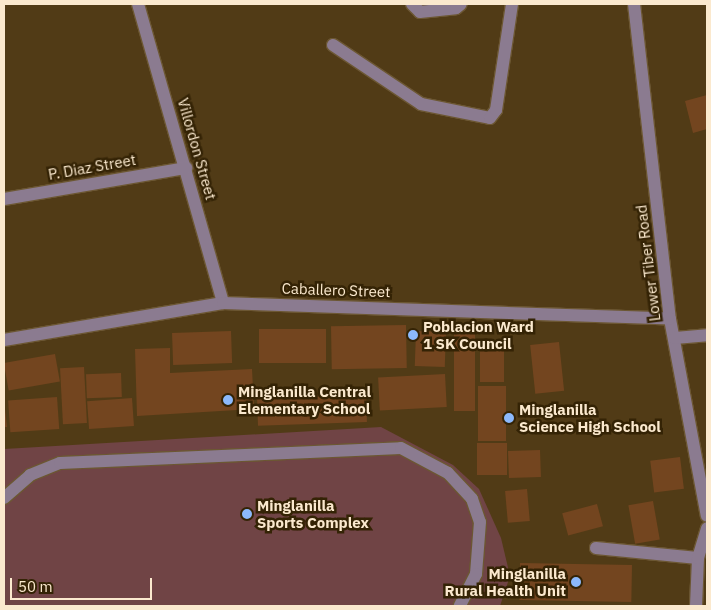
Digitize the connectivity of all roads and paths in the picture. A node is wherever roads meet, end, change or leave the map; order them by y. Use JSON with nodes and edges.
{"nodes":[{"id":1,"x":138,"y":4,"type":"edge"},
{"id":2,"x":412,"y":4,"type":"edge"},
{"id":3,"x":460,"y":4,"type":"edge"},
{"id":4,"x":512,"y":4,"type":"edge"},
{"id":5,"x":634,"y":4,"type":"edge"},
{"id":6,"x":333,"y":45,"type":"dead end"},
{"id":7,"x":186,"y":168,"type":"junction"},
{"id":8,"x":4,"y":199,"type":"edge"},
{"id":9,"x":223,"y":303,"type":"junction"},
{"id":10,"x":670,"y":318,"type":"junction"},
{"id":11,"x":707,"y":335,"type":"edge"},
{"id":12,"x":675,"y":338,"type":"junction"},
{"id":13,"x":4,"y":340,"type":"edge"},
{"id":14,"x":4,"y":498,"type":"edge"},
{"id":15,"x":707,"y":516,"type":"edge"},
{"id":16,"x":707,"y":528,"type":"edge"},
{"id":17,"x":596,"y":548,"type":"dead end"},
{"id":18,"x":698,"y":558,"type":"junction"},
{"id":19,"x":460,"y":606,"type":"edge"},
{"id":20,"x":696,"y":606,"type":"edge"}],
"edges":[{"from":1,"to":7,"type":"street","name":"Villordon Street"},
{"from":2,"to":3,"type":"street"},
{"from":4,"to":6,"type":"street"},
{"from":5,"to":10,"type":"street","name":"Lower Tiber Road"},
{"from":7,"to":8,"type":"street","name":"P. Diaz Street"},
{"from":7,"to":9,"type":"street","name":"Villordon Street"},
{"from":9,"to":10,"type":"street","name":"Caballero Street"},
{"from":9,"to":13,"type":"street","name":"Caballero Street"},
{"from":10,"to":12,"type":"street","name":"Lower Tiber Road"},
{"from":11,"to":12,"type":"street"},
{"from":12,"to":15,"type":"street","name":"Lower Tiber Road"},
{"from":14,"to":19,"type":"street"},
{"from":16,"to":18,"type":"street"},
{"from":17,"to":18,"type":"street"},
{"from":18,"to":20,"type":"street"}]}
